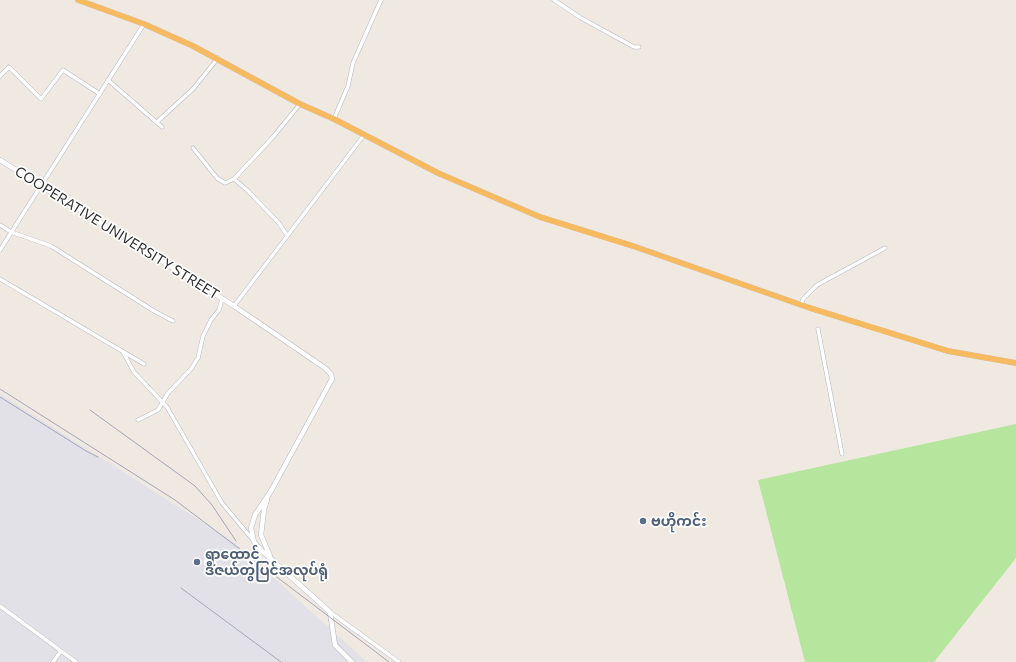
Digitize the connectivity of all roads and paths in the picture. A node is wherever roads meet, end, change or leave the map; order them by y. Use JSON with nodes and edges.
{"nodes":[{"id":1,"x":381,"y":0,"type":"edge"},
{"id":2,"x":554,"y":0,"type":"edge"},
{"id":3,"x":82,"y":1,"type":"edge"},
{"id":4,"x":144,"y":24,"type":"junction"},
{"id":5,"x":639,"y":47,"type":"dead end"},
{"id":6,"x":218,"y":58,"type":"junction"},
{"id":7,"x":0,"y":76,"type":"edge"},
{"id":8,"x":108,"y":80,"type":"junction"},
{"id":9,"x":100,"y":94,"type":"junction"},
{"id":10,"x":300,"y":104,"type":"junction"},
{"id":11,"x":334,"y":119,"type":"junction"},
{"id":12,"x":157,"y":122,"type":"junction"},
{"id":13,"x":162,"y":127,"type":"dead end"},
{"id":14,"x":364,"y":135,"type":"junction"},
{"id":15,"x":193,"y":148,"type":"dead end"},
{"id":16,"x":0,"y":160,"type":"edge"},
{"id":17,"x":234,"y":179,"type":"junction"},
{"id":18,"x":41,"y":186,"type":"junction"},
{"id":19,"x":0,"y":225,"type":"edge"},
{"id":20,"x":11,"y":232,"type":"junction"},
{"id":21,"x":287,"y":236,"type":"junction"},
{"id":22,"x":885,"y":248,"type":"dead end"},
{"id":23,"x":0,"y":250,"type":"edge"},
{"id":24,"x":0,"y":279,"type":"edge"},
{"id":25,"x":222,"y":299,"type":"junction"},
{"id":26,"x":801,"y":305,"type":"junction"},
{"id":27,"x":234,"y":306,"type":"junction"},
{"id":28,"x":173,"y":321,"type":"dead end"},
{"id":29,"x":818,"y":329,"type":"dead end"},
{"id":30,"x":122,"y":352,"type":"junction"},
{"id":31,"x":1016,"y":363,"type":"edge"},
{"id":32,"x":144,"y":364,"type":"dead end"},
{"id":33,"x":163,"y":402,"type":"junction"},
{"id":34,"x":138,"y":420,"type":"dead end"},
{"id":35,"x":842,"y":454,"type":"dead end"},
{"id":36,"x":271,"y":491,"type":"junction"},
{"id":37,"x":254,"y":542,"type":"junction"},
{"id":38,"x":271,"y":557,"type":"junction"},
{"id":39,"x":0,"y":606,"type":"edge"},
{"id":40,"x":330,"y":612,"type":"junction"},
{"id":41,"x":61,"y":651,"type":"junction"},
{"id":42,"x":53,"y":662,"type":"edge"},
{"id":43,"x":76,"y":662,"type":"edge"},
{"id":44,"x":352,"y":662,"type":"edge"},
{"id":45,"x":399,"y":662,"type":"edge"}],
"edges":[{"from":1,"to":11,"type":"street"},
{"from":2,"to":5,"type":"street"},
{"from":3,"to":4,"type":"highway"},
{"from":4,"to":6,"type":"highway"},
{"from":4,"to":8,"type":"street"},
{"from":6,"to":10,"type":"highway"},
{"from":6,"to":12,"type":"street"},
{"from":7,"to":9,"type":"street"},
{"from":8,"to":9,"type":"street"},
{"from":8,"to":12,"type":"street"},
{"from":9,"to":18,"type":"street"},
{"from":10,"to":11,"type":"highway"},
{"from":10,"to":17,"type":"street"},
{"from":11,"to":14,"type":"highway"},
{"from":12,"to":13,"type":"street"},
{"from":14,"to":21,"type":"street"},
{"from":14,"to":26,"type":"highway"},
{"from":15,"to":17,"type":"street"},
{"from":16,"to":18,"type":"street","name":"COOPERATIVE UNIVERSITY STREET"},
{"from":17,"to":21,"type":"street"},
{"from":18,"to":20,"type":"street"},
{"from":18,"to":25,"type":"street","name":"COOPERATIVE UNIVERSITY STREET"},
{"from":19,"to":20,"type":"street"},
{"from":20,"to":23,"type":"street"},
{"from":20,"to":28,"type":"street"},
{"from":21,"to":27,"type":"street"},
{"from":22,"to":26,"type":"street"},
{"from":24,"to":30,"type":"street"},
{"from":25,"to":27,"type":"street","name":"COOPERATIVE UNIVERSITY STREET"},
{"from":25,"to":33,"type":"street"},
{"from":26,"to":31,"type":"highway"},
{"from":27,"to":36,"type":"street","name":"COOPERATIVE UNIVERSITY STREET"},
{"from":29,"to":35,"type":"street"},
{"from":30,"to":32,"type":"street"},
{"from":30,"to":33,"type":"street"},
{"from":33,"to":34,"type":"street"},
{"from":33,"to":37,"type":"street"},
{"from":36,"to":37,"type":"street"},
{"from":36,"to":38,"type":"street"},
{"from":37,"to":38,"type":"street"},
{"from":38,"to":40,"type":"street"},
{"from":39,"to":41,"type":"street"},
{"from":40,"to":44,"type":"street"},
{"from":40,"to":45,"type":"street"},
{"from":41,"to":42,"type":"street"},
{"from":41,"to":43,"type":"street"}]}
